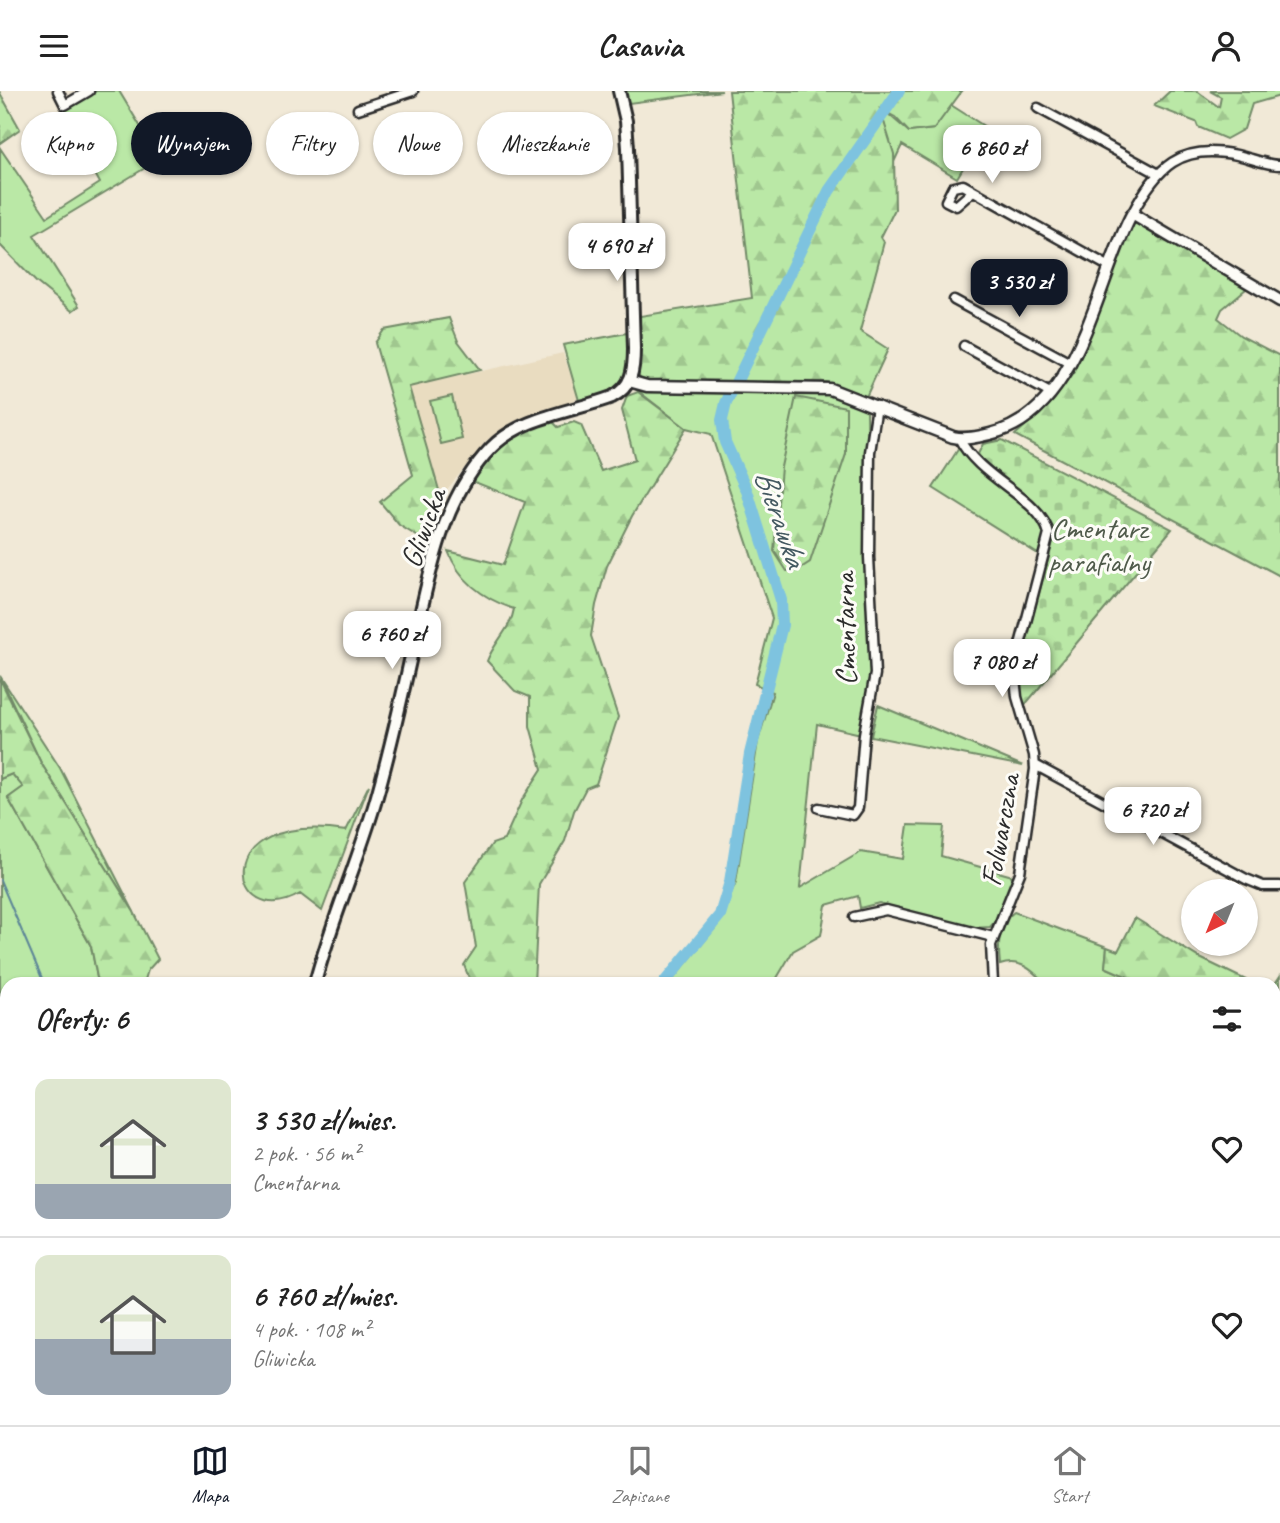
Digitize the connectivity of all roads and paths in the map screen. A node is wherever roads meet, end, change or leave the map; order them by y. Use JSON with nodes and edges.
{"nodes":[{"id":1,"x":58,"y":91,"type":"edge"},
{"id":2,"x":89,"y":91,"type":"edge"},
{"id":3,"x":413,"y":91,"type":"edge"},
{"id":4,"x":619,"y":91,"type":"edge"},
{"id":5,"x":1038,"y":108,"type":"dead end"},
{"id":6,"x":358,"y":109,"type":"dead end"},
{"id":7,"x":1279,"y":165,"type":"edge"},
{"id":8,"x":1157,"y":173,"type":"junction"},
{"id":9,"x":973,"y":191,"type":"dead end"},
{"id":10,"x":1132,"y":213,"type":"junction"},
{"id":11,"x":1108,"y":266,"type":"junction"},
{"id":12,"x":954,"y":300,"type":"dead end"},
{"id":13,"x":1280,"y":301,"type":"edge"},
{"id":14,"x":964,"y":345,"type":"dead end"},
{"id":15,"x":1070,"y":363,"type":"junction"},
{"id":16,"x":629,"y":381,"type":"junction"},
{"id":17,"x":1051,"y":393,"type":"junction"},
{"id":18,"x":877,"y":406,"type":"junction"},
{"id":19,"x":959,"y":439,"type":"junction"},
{"id":20,"x":1035,"y":765,"type":"junction"},
{"id":21,"x":819,"y":808,"type":"dead end"},
{"id":22,"x":1280,"y":886,"type":"edge"},
{"id":23,"x":854,"y":917,"type":"dead end"},
{"id":24,"x":993,"y":937,"type":"junction"},
{"id":25,"x":317,"y":977,"type":"edge"},
{"id":26,"x":992,"y":977,"type":"edge"}],
"edges":[{"from":1,"to":2,"type":"street"},
{"from":3,"to":6,"type":"street"},
{"from":4,"to":16,"type":"main road"},
{"from":5,"to":8,"type":"street"},
{"from":7,"to":8,"type":"street"},
{"from":8,"to":10,"type":"street"},
{"from":9,"to":11,"type":"street"},
{"from":10,"to":11,"type":"street"},
{"from":10,"to":13,"type":"street"},
{"from":11,"to":15,"type":"street"},
{"from":12,"to":15,"type":"street"},
{"from":14,"to":17,"type":"street"},
{"from":15,"to":17,"type":"street"},
{"from":16,"to":18,"type":"street"},
{"from":16,"to":25,"type":"main road","name":"Gliwicka"},
{"from":17,"to":19,"type":"street"},
{"from":18,"to":19,"type":"street"},
{"from":18,"to":21,"type":"street","name":"Cmentarna"},
{"from":19,"to":20,"type":"street","name":"Folwarczna"},
{"from":20,"to":22,"type":"street"},
{"from":20,"to":24,"type":"street","name":"Folwarczna"},
{"from":23,"to":24,"type":"street"},
{"from":24,"to":26,"type":"street","name":"Folwarczna"}]}
